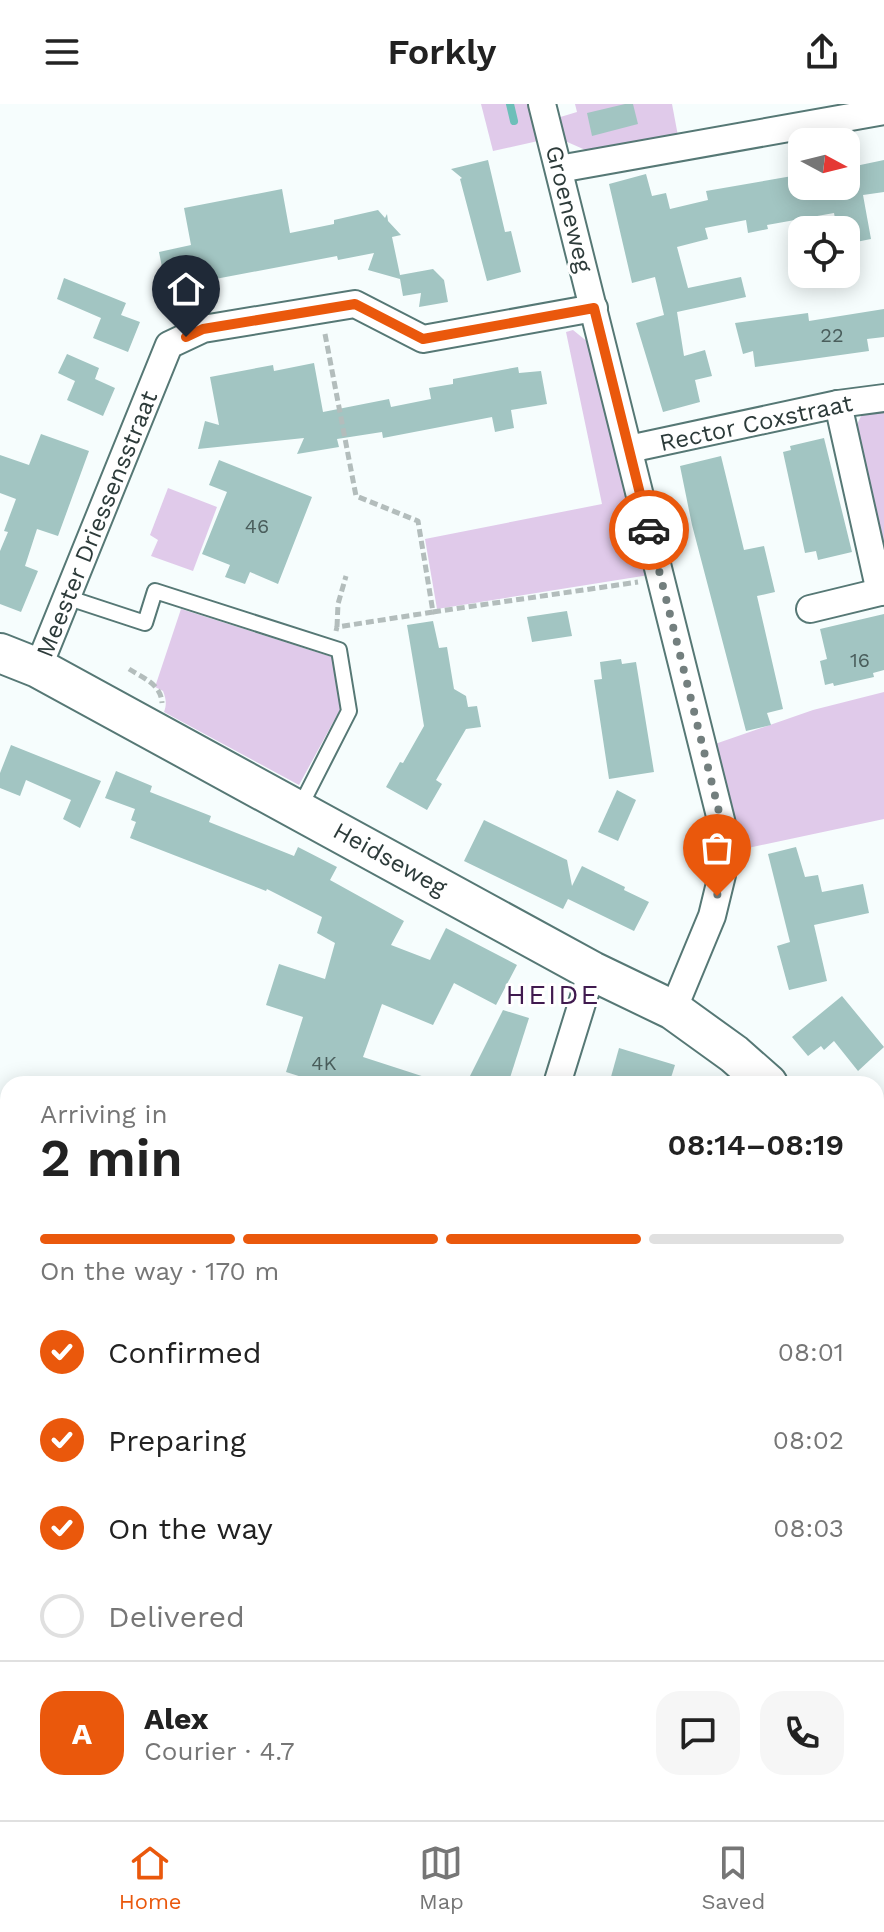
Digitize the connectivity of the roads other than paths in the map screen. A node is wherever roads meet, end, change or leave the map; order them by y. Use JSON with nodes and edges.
{"nodes":[{"id":1,"x":542,"y":104,"type":"edge"},
{"id":2,"x":884,"y":111,"type":"edge"},
{"id":3,"x":559,"y":169,"type":"junction"},
{"id":4,"x":594,"y":308,"type":"junction"},
{"id":5,"x":884,"y":398,"type":"edge"},
{"id":6,"x":838,"y":404,"type":"junction"},
{"id":7,"x":629,"y":449,"type":"junction"},
{"id":8,"x":882,"y":591,"type":"edge"},
{"id":9,"x":69,"y":598,"type":"junction"},
{"id":10,"x":810,"y":609,"type":"dead end"},
{"id":11,"x":0,"y":653,"type":"edge"},
{"id":12,"x":38,"y":668,"type":"junction"},
{"id":13,"x":299,"y":809,"type":"junction"},
{"id":14,"x":592,"y":971,"type":"junction"},
{"id":15,"x":673,"y":1010,"type":"junction"},
{"id":16,"x":559,"y":1076,"type":"edge"},
{"id":17,"x":759,"y":1076,"type":"edge"}],
"edges":[{"from":1,"to":3,"type":"street","name":"Groeneweg"},
{"from":2,"to":3,"type":"street"},
{"from":3,"to":4,"type":"street","name":"Groeneweg"},
{"from":4,"to":7,"type":"street","name":"Groeneweg"},
{"from":4,"to":9,"type":"street","name":"Meester Driessensstraat"},
{"from":5,"to":6,"type":"street","name":"Rector Coxstraat"},
{"from":6,"to":7,"type":"street","name":"Rector Coxstraat"},
{"from":6,"to":8,"type":"street"},
{"from":7,"to":15,"type":"street","name":"Groeneweg"},
{"from":8,"to":10,"type":"street"},
{"from":9,"to":12,"type":"street","name":"Meester Driessensstraat"},
{"from":9,"to":13,"type":"lane"},
{"from":11,"to":12,"type":"street","name":"Heidseweg"},
{"from":12,"to":13,"type":"street","name":"Heidseweg"},
{"from":13,"to":14,"type":"street","name":"Heidseweg"},
{"from":14,"to":15,"type":"street","name":"Heidseweg"},
{"from":14,"to":16,"type":"street"},
{"from":15,"to":17,"type":"street","name":"Heidseweg"}]}
